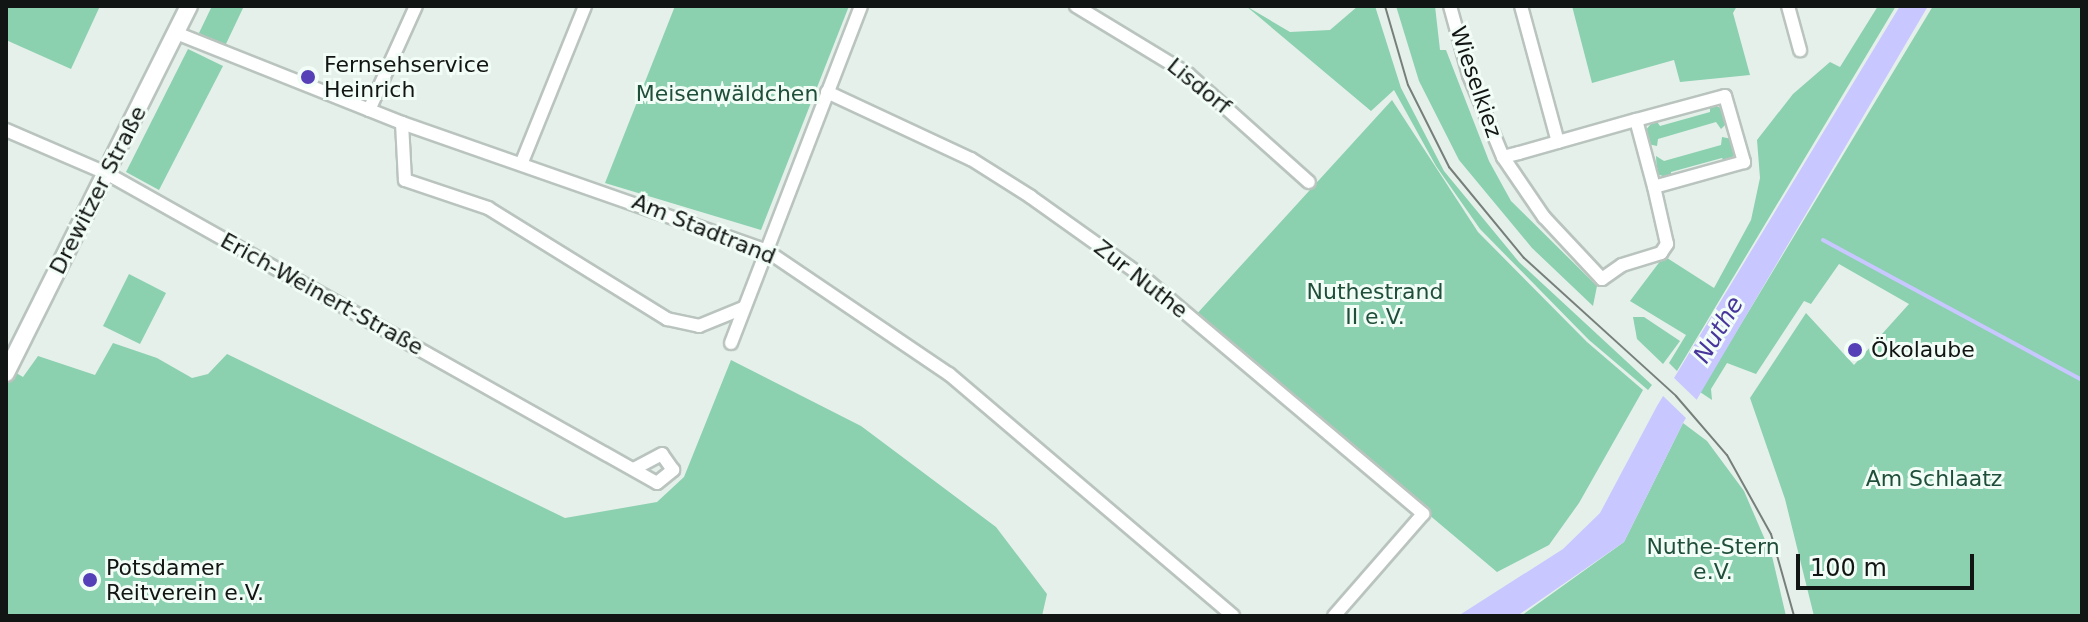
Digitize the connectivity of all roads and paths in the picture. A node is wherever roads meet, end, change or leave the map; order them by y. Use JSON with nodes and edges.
{"nodes":[{"id":1,"x":189,"y":6,"type":"edge"},
{"id":2,"x":416,"y":6,"type":"edge"},
{"id":3,"x":585,"y":6,"type":"edge"},
{"id":4,"x":861,"y":6,"type":"edge"},
{"id":5,"x":1076,"y":6,"type":"edge"},
{"id":6,"x":1450,"y":6,"type":"edge"},
{"id":7,"x":1521,"y":6,"type":"edge"},
{"id":8,"x":1788,"y":6,"type":"edge"},
{"id":9,"x":176,"y":33,"type":"junction"},
{"id":10,"x":1800,"y":50,"type":"dead end"},
{"id":11,"x":827,"y":92,"type":"junction"},
{"id":12,"x":369,"y":110,"type":"junction"},
{"id":13,"x":1636,"y":120,"type":"junction"},
{"id":14,"x":402,"y":123,"type":"junction"},
{"id":15,"x":6,"y":130,"type":"edge"},
{"id":16,"x":1558,"y":142,"type":"junction"},
{"id":17,"x":1503,"y":157,"type":"junction"},
{"id":18,"x":522,"y":162,"type":"junction"},
{"id":19,"x":106,"y":173,"type":"junction"},
{"id":20,"x":1309,"y":182,"type":"dead end"},
{"id":21,"x":1654,"y":187,"type":"junction"},
{"id":22,"x":767,"y":251,"type":"junction"},
{"id":23,"x":743,"y":308,"type":"junction"},
{"id":24,"x":731,"y":343,"type":"dead end"},
{"id":25,"x":6,"y":373,"type":"edge"},
{"id":26,"x":634,"y":469,"type":"dead end"},
{"id":27,"x":1233,"y":616,"type":"edge"},
{"id":28,"x":1334,"y":616,"type":"edge"}],
"edges":[{"from":1,"to":9,"type":"street","name":"Drewitzer Straße"},
{"from":2,"to":12,"type":"street"},
{"from":3,"to":18,"type":"street"},
{"from":4,"to":11,"type":"street"},
{"from":5,"to":20,"type":"street","name":"Lisdorf"},
{"from":6,"to":17,"type":"street","name":"Wieselkiez"},
{"from":7,"to":16,"type":"street"},
{"from":8,"to":10,"type":"street"},
{"from":9,"to":12,"type":"street","name":"Am Stadtrand"},
{"from":9,"to":19,"type":"street","name":"Drewitzer Straße"},
{"from":11,"to":22,"type":"street"},
{"from":11,"to":28,"type":"street","name":"Zur Nuthe"},
{"from":12,"to":14,"type":"street","name":"Am Stadtrand"},
{"from":13,"to":16,"type":"street","name":"Wieselkiez"},
{"from":13,"to":21,"type":"street","name":"Wieselkiez"},
{"from":13,"to":21,"type":"street","name":"Wieselkiez"},
{"from":14,"to":18,"type":"street","name":"Am Stadtrand"},
{"from":14,"to":23,"type":"street"},
{"from":15,"to":19,"type":"street","name":"Erich-Weinert-Straße"},
{"from":16,"to":17,"type":"street","name":"Wieselkiez"},
{"from":17,"to":21,"type":"street","name":"Wieselkiez"},
{"from":18,"to":22,"type":"street","name":"Am Stadtrand"},
{"from":19,"to":25,"type":"street","name":"Drewitzer Straße"},
{"from":19,"to":26,"type":"street","name":"Erich-Weinert-Straße"},
{"from":22,"to":23,"type":"street"},
{"from":22,"to":27,"type":"street","name":"Am Stadtrand"},
{"from":23,"to":24,"type":"street"}]}
